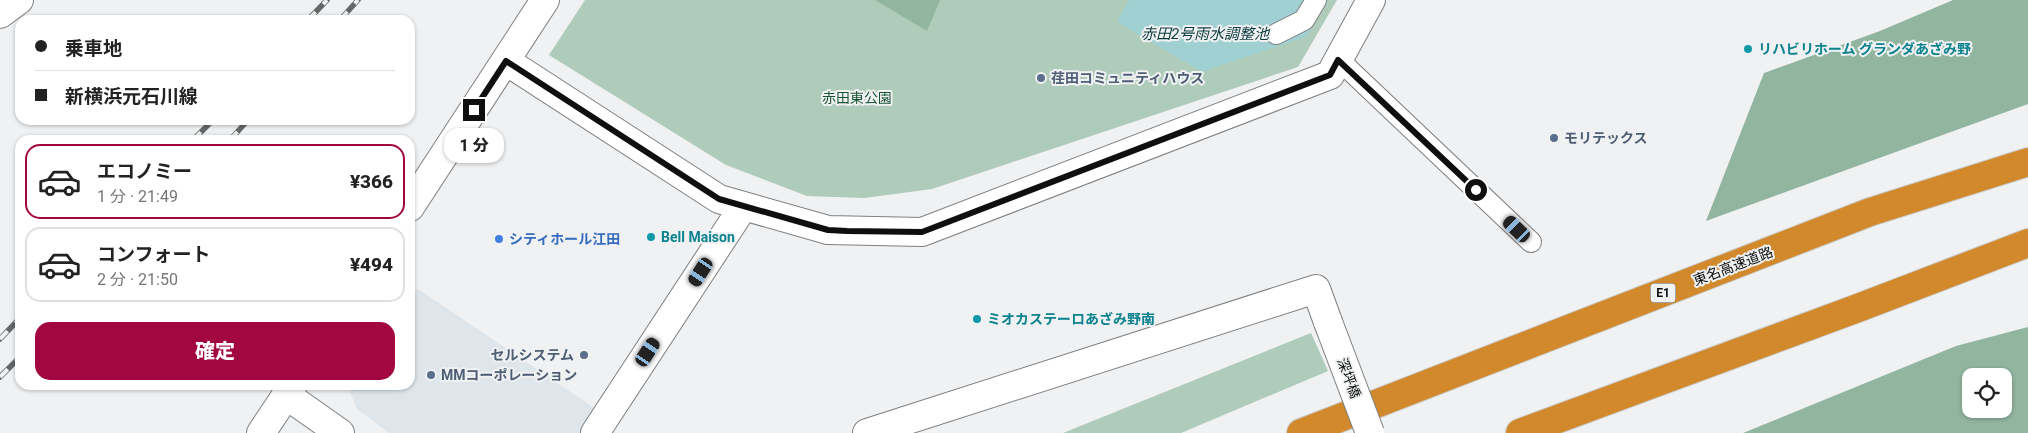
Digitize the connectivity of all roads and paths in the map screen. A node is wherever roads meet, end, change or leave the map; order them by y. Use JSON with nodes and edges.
{"nodes":[{"id":1,"x":19,"y":0,"type":"edge"},
{"id":2,"x":546,"y":0,"type":"edge"},
{"id":3,"x":1316,"y":0,"type":"edge"},
{"id":4,"x":1371,"y":0,"type":"edge"},
{"id":5,"x":0,"y":14,"type":"edge"},
{"id":6,"x":1276,"y":34,"type":"dead end"},
{"id":7,"x":1338,"y":60,"type":"junction"},
{"id":8,"x":506,"y":61,"type":"junction"},
{"id":9,"x":2028,"y":162,"type":"edge"},
{"id":10,"x":415,"y":199,"type":"edge"},
{"id":11,"x":743,"y":207,"type":"junction"},
{"id":12,"x":1531,"y":242,"type":"dead end"},
{"id":13,"x":2028,"y":243,"type":"edge"},
{"id":14,"x":289,"y":390,"type":"edge"},
{"id":15,"x":261,"y":433,"type":"edge"},
{"id":16,"x":340,"y":433,"type":"edge"},
{"id":17,"x":595,"y":433,"type":"edge"},
{"id":18,"x":867,"y":433,"type":"edge"},
{"id":19,"x":1301,"y":433,"type":"edge"},
{"id":20,"x":1370,"y":433,"type":"edge"},
{"id":21,"x":1520,"y":433,"type":"edge"}],
"edges":[{"from":1,"to":5,"type":"street"},
{"from":2,"to":8,"type":"street"},
{"from":3,"to":6,"type":"lane"},
{"from":4,"to":7,"type":"street"},
{"from":7,"to":11,"type":"street"},
{"from":7,"to":12,"type":"lane"},
{"from":8,"to":10,"type":"street"},
{"from":8,"to":11,"type":"street"},
{"from":9,"to":19,"type":"highway","name":"東名高速道路","number":"E1"},
{"from":11,"to":17,"type":"street"},
{"from":13,"to":21,"type":"highway"},
{"from":14,"to":15,"type":"street"},
{"from":14,"to":16,"type":"street"},
{"from":18,"to":20,"type":"street","name":"深坪橋","bridge":true}]}
